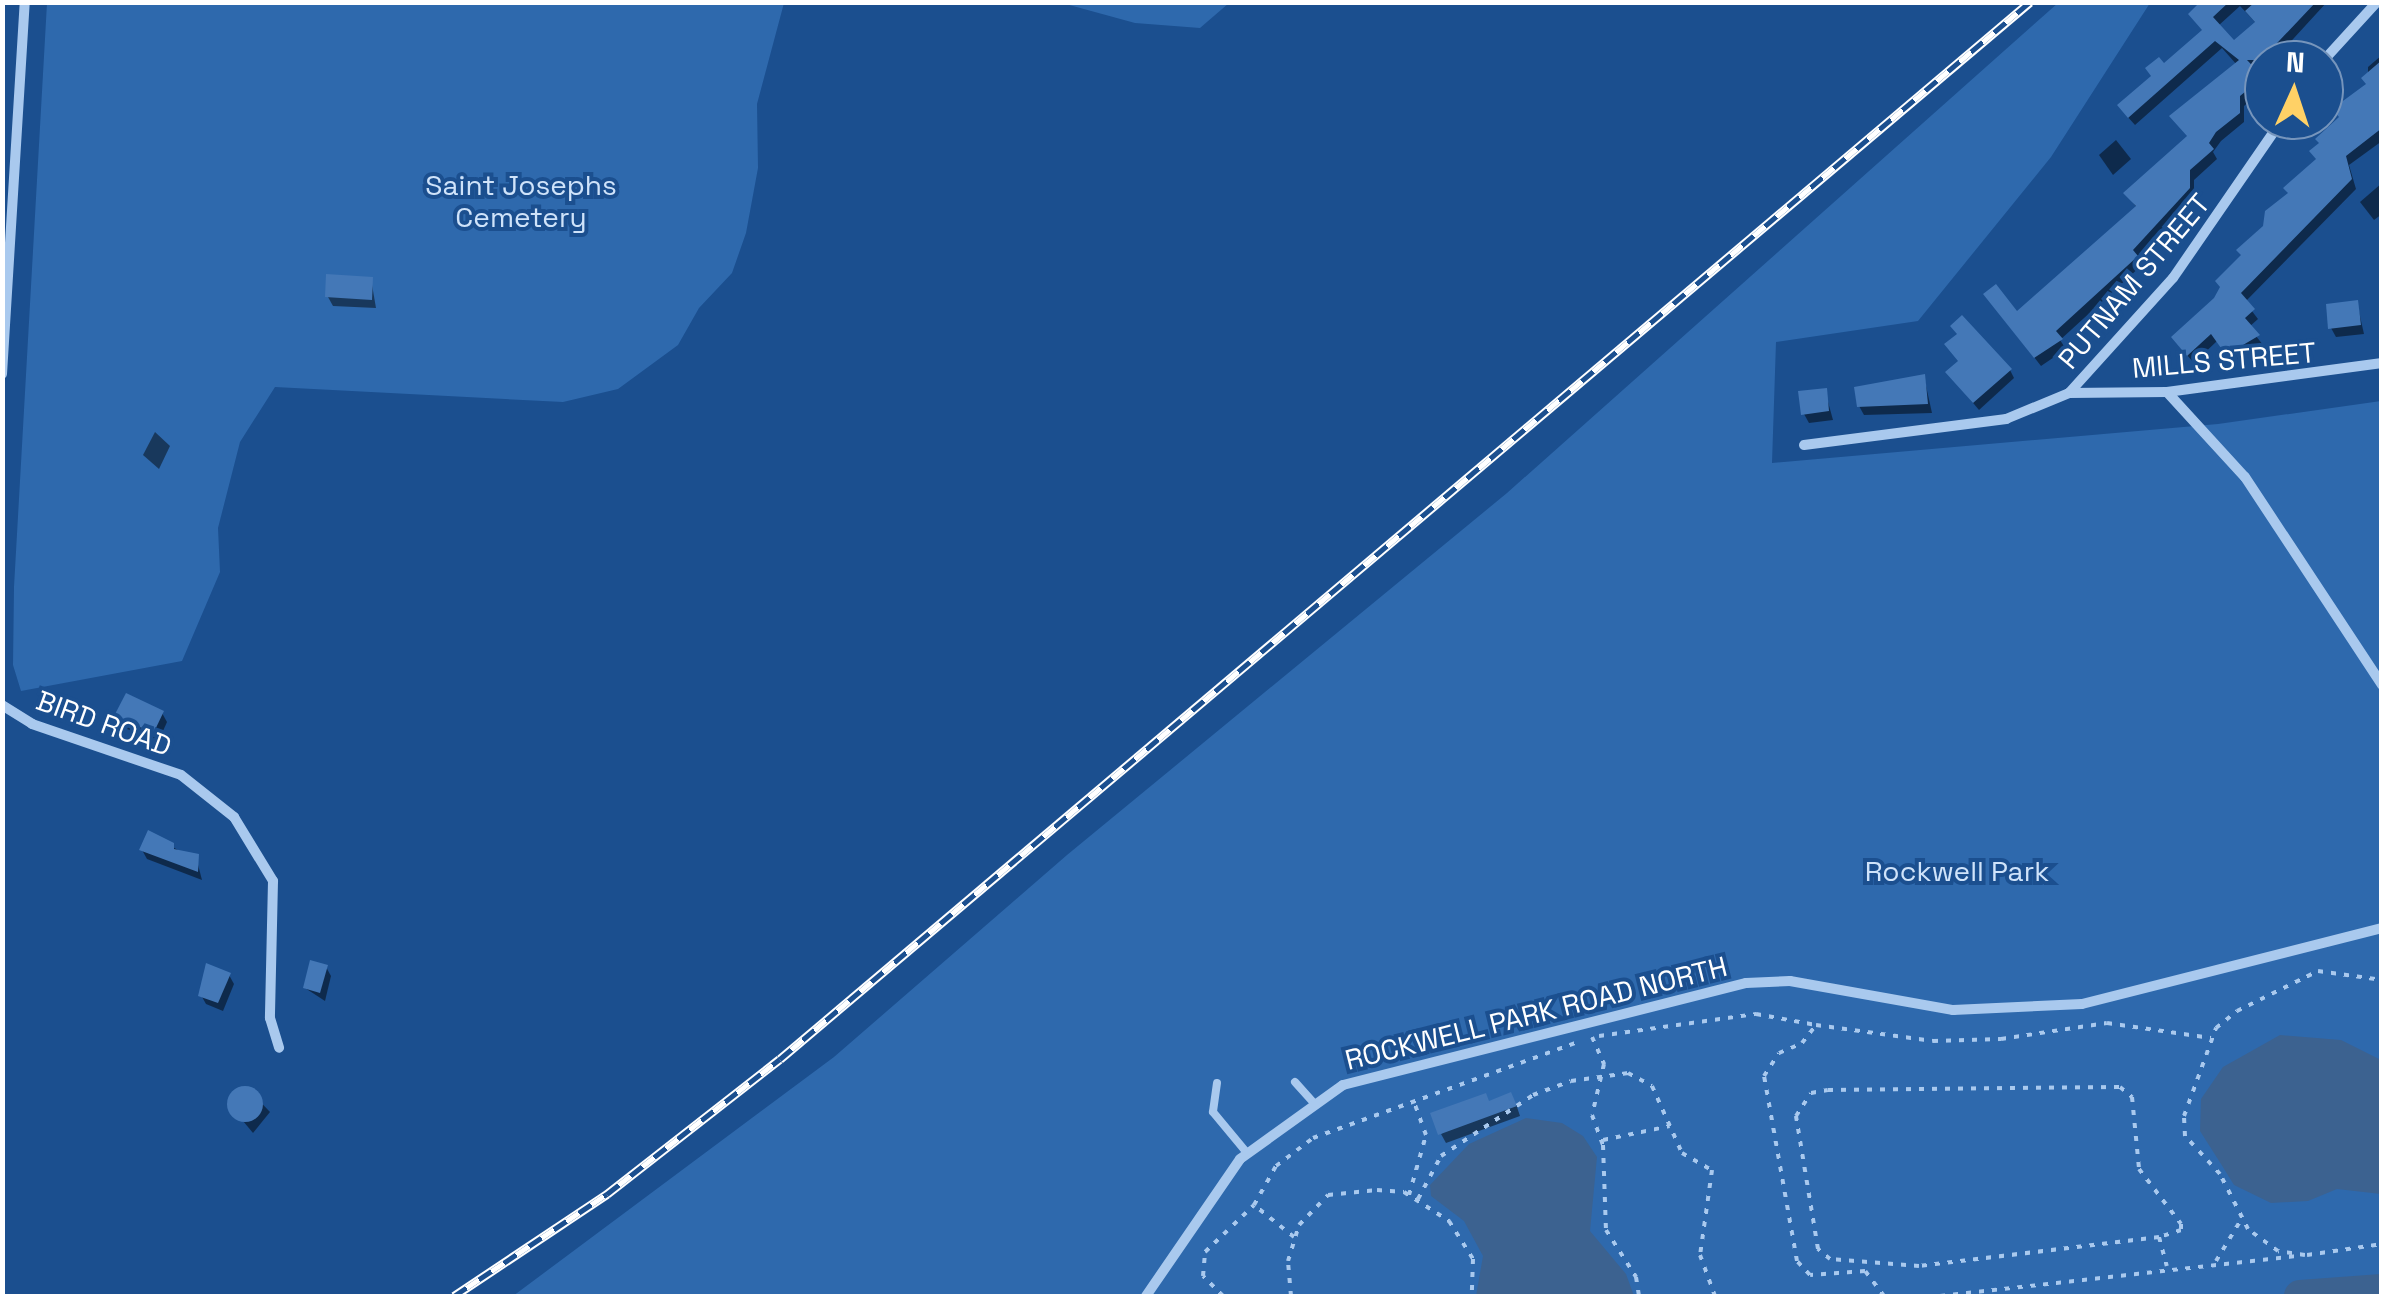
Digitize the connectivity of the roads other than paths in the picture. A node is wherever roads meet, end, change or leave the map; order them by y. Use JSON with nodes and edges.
{"nodes":[{"id":1,"x":25,"y":2,"type":"edge"},
{"id":2,"x":2378,"y":2,"type":"edge"},
{"id":3,"x":2343,"y":40,"type":"edge"},
{"id":4,"x":2268,"y":140,"type":"edge"},
{"id":5,"x":2382,"y":363,"type":"edge"},
{"id":6,"x":2,"y":374,"type":"edge"},
{"id":7,"x":2167,"y":392,"type":"junction"},
{"id":8,"x":2070,"y":393,"type":"junction"},
{"id":9,"x":1804,"y":445,"type":"dead end"},
{"id":10,"x":2382,"y":686,"type":"edge"},
{"id":11,"x":2,"y":705,"type":"edge"},
{"id":12,"x":2382,"y":928,"type":"edge"},
{"id":13,"x":279,"y":1048,"type":"dead end"},
{"id":14,"x":1295,"y":1082,"type":"dead end"},
{"id":15,"x":1217,"y":1083,"type":"dead end"},
{"id":16,"x":1312,"y":1102,"type":"junction"},
{"id":17,"x":1248,"y":1153,"type":"junction"},
{"id":18,"x":1146,"y":1296,"type":"edge"}],
"edges":[{"from":1,"to":6,"type":"street"},
{"from":2,"to":3,"type":"street"},
{"from":4,"to":8,"type":"street","name":"PUTNAM STREET"},
{"from":5,"to":7,"type":"street","name":"MILLS STREET"},
{"from":7,"to":8,"type":"street","name":"MILLS STREET"},
{"from":7,"to":10,"type":"street"},
{"from":8,"to":9,"type":"street","name":"PUTNAM STREET"},
{"from":11,"to":13,"type":"street","name":"BIRD ROAD"},
{"from":12,"to":16,"type":"street","name":"ROCKWELL PARK ROAD NORTH"},
{"from":14,"to":16,"type":"lane"},
{"from":15,"to":17,"type":"lane"},
{"from":16,"to":17,"type":"street","name":"ROCKWELL PARK ROAD NORTH"},
{"from":17,"to":18,"type":"street","name":"ROCKWELL PARK ROAD NORTH"}]}
